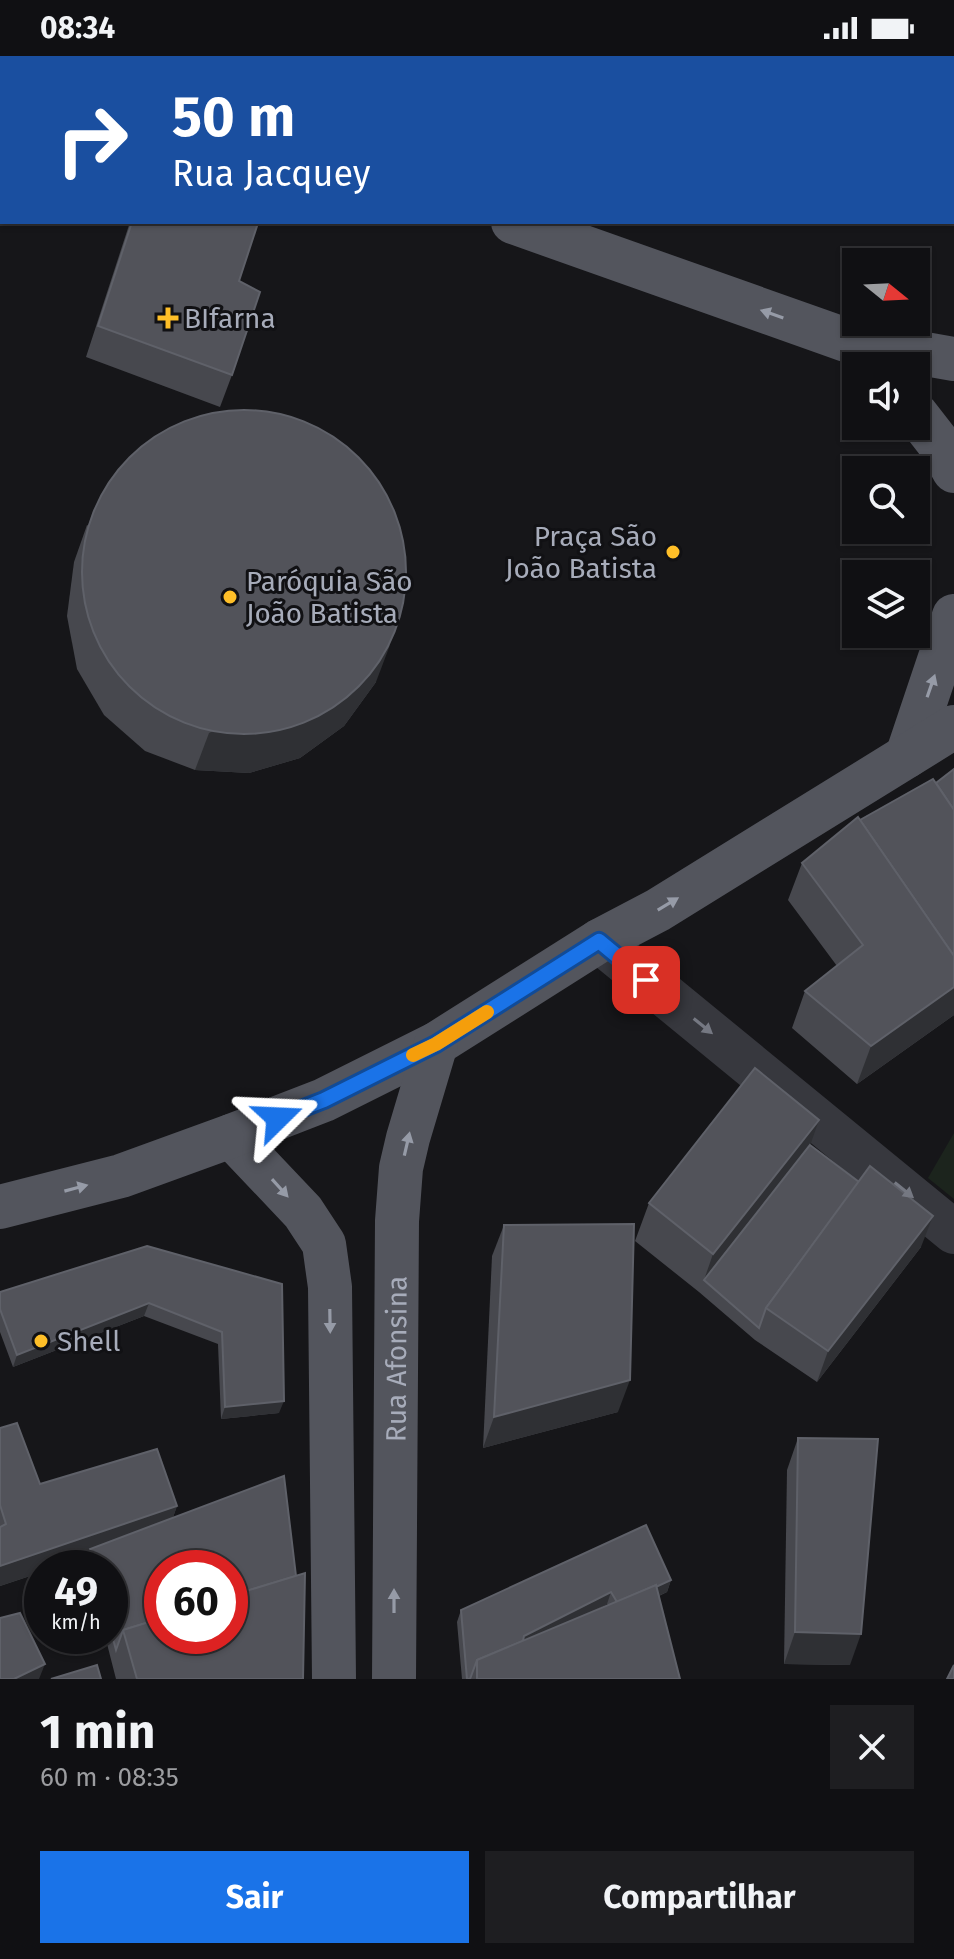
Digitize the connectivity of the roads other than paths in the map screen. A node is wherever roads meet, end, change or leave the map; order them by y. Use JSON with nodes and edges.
{"nodes":[{"id":1,"x":518,"y":224,"type":"edge"},
{"id":2,"x":951,"y":350,"type":"edge"},
{"id":3,"x":856,"y":352,"type":"edge"},
{"id":4,"x":890,"y":352,"type":"edge"},
{"id":5,"x":930,"y":432,"type":"edge"},
{"id":6,"x":954,"y":471,"type":"edge"},
{"id":7,"x":954,"y":616,"type":"edge"},
{"id":8,"x":954,"y":727,"type":"edge"},
{"id":9,"x":907,"y":756,"type":"junction"},
{"id":10,"x":599,"y":941,"type":"junction"},
{"id":11,"x":436,"y":1044,"type":"junction"},
{"id":12,"x":231,"y":1136,"type":"junction"},
{"id":13,"x":0,"y":1207,"type":"edge"},
{"id":14,"x":954,"y":1232,"type":"edge"},
{"id":15,"x":334,"y":1679,"type":"edge"},
{"id":16,"x":394,"y":1679,"type":"edge"}],
"edges":[{"from":3,"to":1,"type":"main road","one_way":true},
{"from":2,"to":4,"type":"main road"},
{"from":5,"to":6,"type":"main road"},
{"from":9,"to":7,"type":"main road","one_way":true},
{"from":8,"to":9,"type":"main road"},
{"from":10,"to":9,"type":"main road","one_way":true},
{"from":10,"to":11,"type":"main road"},
{"from":10,"to":14,"type":"street","one_way":true},
{"from":11,"to":12,"type":"main road"},
{"from":16,"to":11,"type":"main road","name":"Rua Afonsina","one_way":true},
{"from":13,"to":12,"type":"main road","one_way":true},
{"from":12,"to":15,"type":"main road","one_way":true}]}
